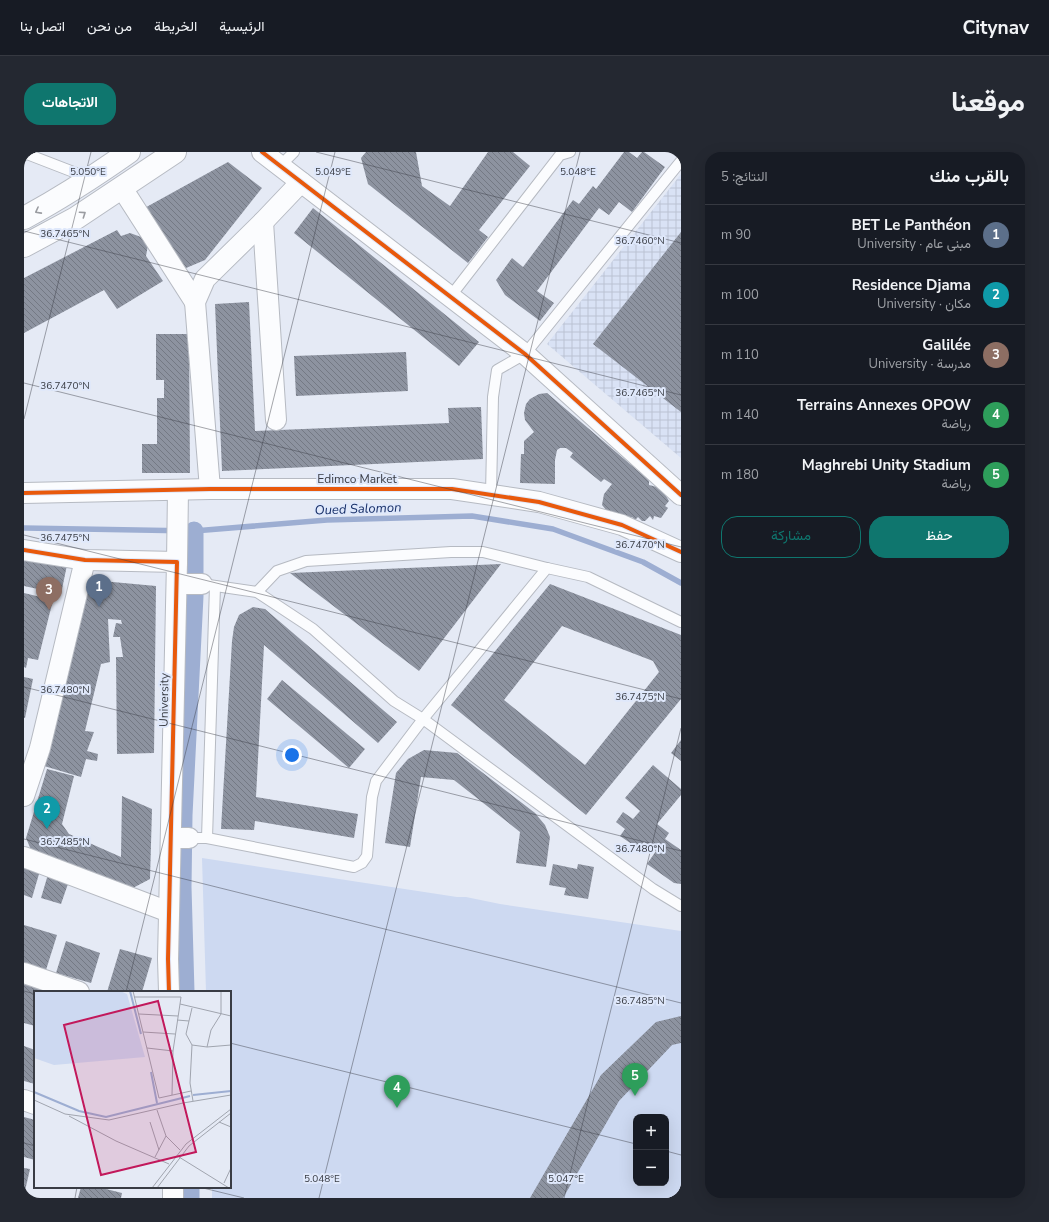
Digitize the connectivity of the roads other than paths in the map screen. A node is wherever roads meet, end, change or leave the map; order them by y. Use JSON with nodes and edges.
{"nodes":[{"id":1,"x":129,"y":152,"type":"edge"},
{"id":2,"x":174,"y":152,"type":"edge"},
{"id":3,"x":262,"y":152,"type":"edge"},
{"id":4,"x":294,"y":152,"type":"edge"},
{"id":5,"x":564,"y":153,"type":"edge"},
{"id":6,"x":26,"y":154,"type":"edge"},
{"id":7,"x":681,"y":161,"type":"edge"},
{"id":8,"x":280,"y":166,"type":"junction"},
{"id":9,"x":90,"y":179,"type":"junction"},
{"id":10,"x":301,"y":182,"type":"junction"},
{"id":11,"x":122,"y":188,"type":"junction"},
{"id":12,"x":24,"y":218,"type":"edge"},
{"id":13,"x":263,"y":222,"type":"junction"},
{"id":14,"x":24,"y":246,"type":"edge"},
{"id":15,"x":450,"y":297,"type":"junction"},
{"id":16,"x":195,"y":302,"type":"junction"},
{"id":17,"x":525,"y":354,"type":"junction"},
{"id":18,"x":276,"y":420,"type":"dead end"},
{"id":19,"x":210,"y":489,"type":"junction"},
{"id":20,"x":178,"y":490,"type":"junction"},
{"id":21,"x":24,"y":493,"type":"edge"},
{"id":22,"x":491,"y":494,"type":"junction"},
{"id":23,"x":681,"y":495,"type":"edge"},
{"id":24,"x":24,"y":550,"type":"edge"},
{"id":25,"x":681,"y":552,"type":"edge"},
{"id":26,"x":85,"y":560,"type":"junction"},
{"id":27,"x":177,"y":562,"type":"junction"},
{"id":28,"x":547,"y":568,"type":"junction"},
{"id":29,"x":179,"y":584,"type":"junction"},
{"id":30,"x":209,"y":585,"type":"junction"},
{"id":31,"x":257,"y":592,"type":"junction"},
{"id":32,"x":681,"y":622,"type":"edge"},
{"id":33,"x":423,"y":718,"type":"junction"},
{"id":34,"x":24,"y":796,"type":"edge"},
{"id":35,"x":189,"y":838,"type":"junction"},
{"id":36,"x":24,"y":857,"type":"edge"},
{"id":37,"x":681,"y":906,"type":"edge"},
{"id":38,"x":169,"y":912,"type":"junction"},
{"id":39,"x":24,"y":973,"type":"edge"},
{"id":40,"x":76,"y":991,"type":"edge"},
{"id":41,"x":169,"y":991,"type":"edge"},
{"id":42,"x":24,"y":1100,"type":"edge"},
{"id":43,"x":34,"y":1104,"type":"edge"}],
"edges":[{"from":1,"to":9,"type":"main road"},
{"from":2,"to":11,"type":"main road"},
{"from":3,"to":8,"type":"street"},
{"from":4,"to":8,"type":"lane"},
{"from":5,"to":15,"type":"lane"},
{"from":6,"to":9,"type":"lane"},
{"from":7,"to":17,"type":"lane"},
{"from":8,"to":10,"type":"street"},
{"from":9,"to":12,"type":"main road","one_way":true},
{"from":10,"to":13,"type":"street"},
{"from":10,"to":15,"type":"street"},
{"from":14,"to":11,"type":"main road","one_way":true},
{"from":11,"to":16,"type":"street"},
{"from":13,"to":16,"type":"street"},
{"from":13,"to":18,"type":"street"},
{"from":15,"to":17,"type":"street"},
{"from":16,"to":19,"type":"street"},
{"from":17,"to":22,"type":"lane"},
{"from":17,"to":23,"type":"street"},
{"from":19,"to":20,"type":"street","name":"Edimco Market"},
{"from":19,"to":22,"type":"street","name":"Edimco Market"},
{"from":20,"to":21,"type":"street","name":"Edimco Market"},
{"from":20,"to":27,"type":"street","name":"University"},
{"from":22,"to":25,"type":"street","name":"Edimco Market"},
{"from":24,"to":26,"type":"street"},
{"from":26,"to":27,"type":"street"},
{"from":26,"to":34,"type":"street"},
{"from":27,"to":29,"type":"street","name":"University"},
{"from":28,"to":31,"type":"lane"},
{"from":28,"to":32,"type":"lane"},
{"from":28,"to":33,"type":"lane"},
{"from":29,"to":30,"type":"street"},
{"from":29,"to":35,"type":"street","name":"University"},
{"from":30,"to":31,"type":"lane"},
{"from":30,"to":35,"type":"lane"},
{"from":31,"to":33,"type":"lane"},
{"from":33,"to":35,"type":"lane"},
{"from":33,"to":37,"type":"lane"},
{"from":35,"to":38,"type":"street","name":"University"},
{"from":36,"to":38,"type":"street"},
{"from":38,"to":41,"type":"street","name":"University"},
{"from":39,"to":40,"type":"street"},
{"from":42,"to":43,"type":"street"}]}
